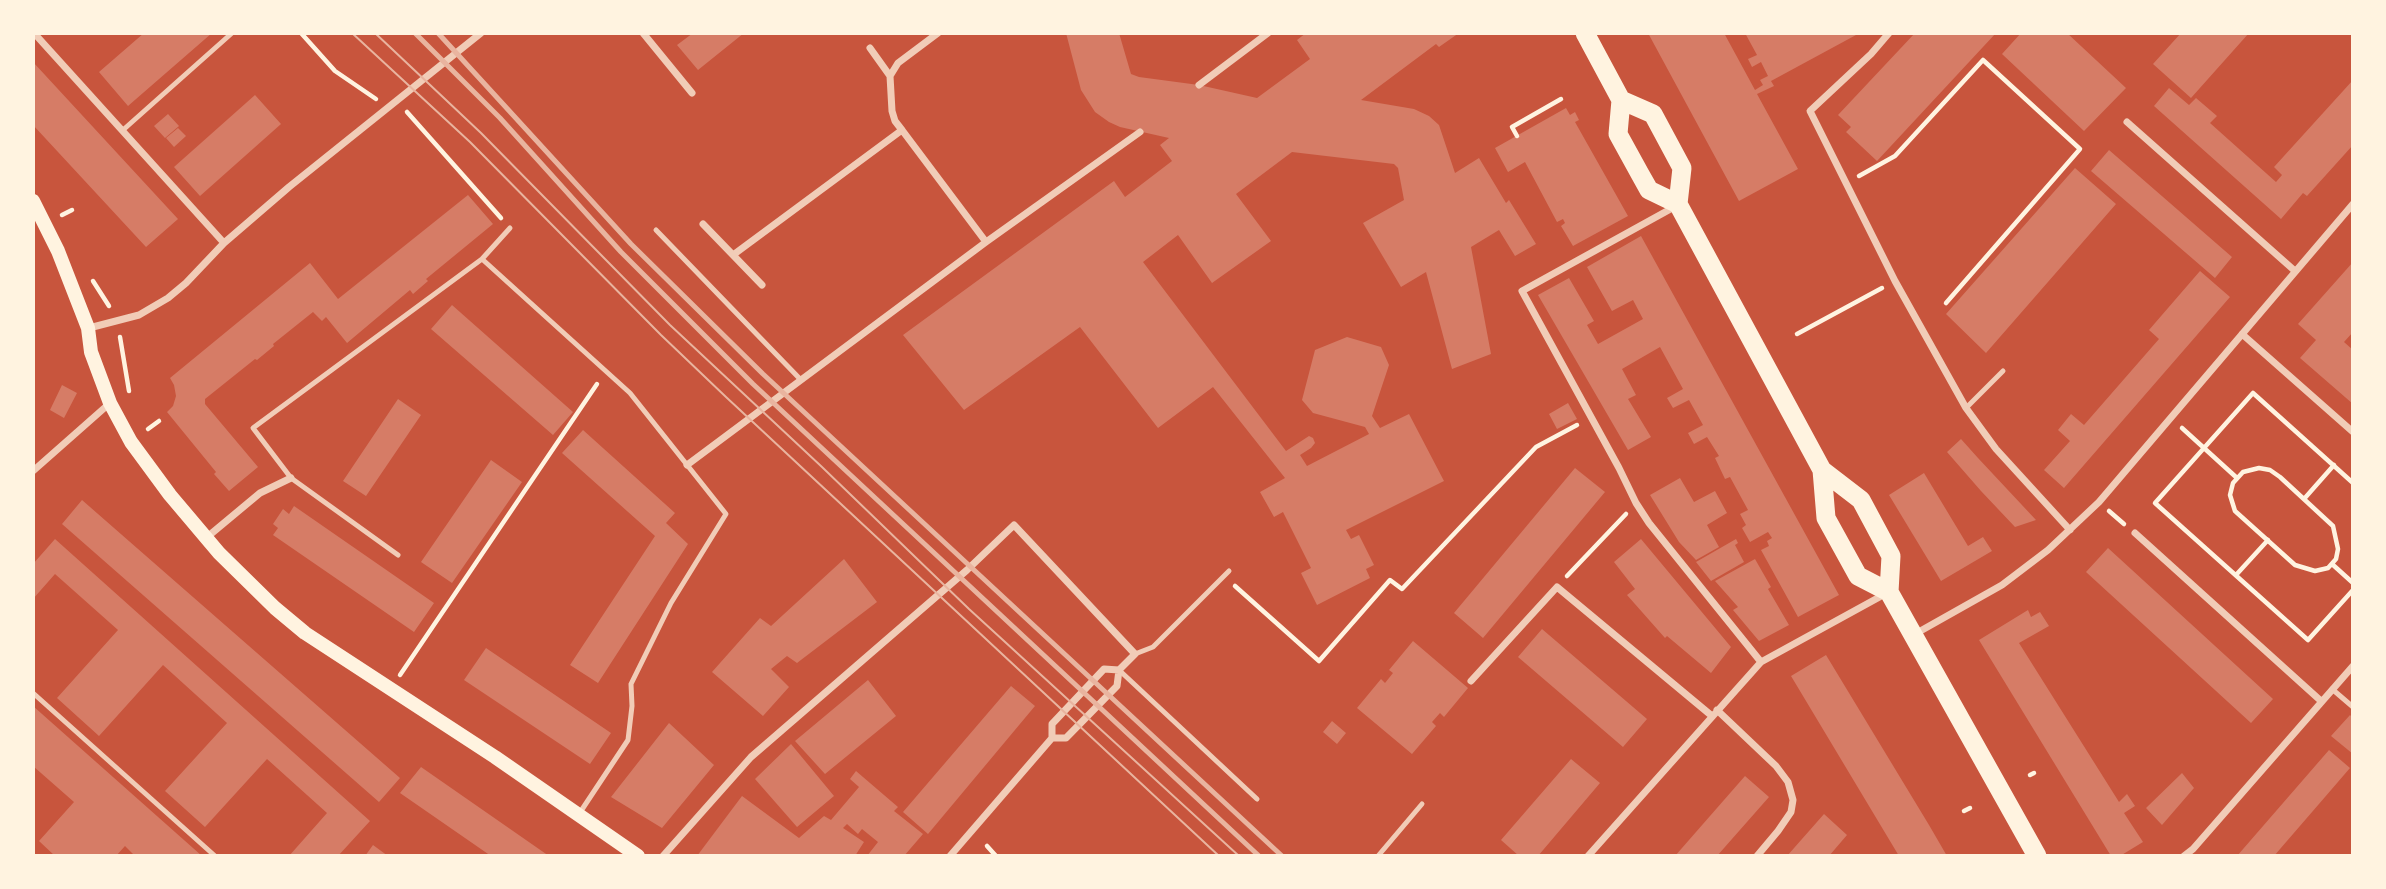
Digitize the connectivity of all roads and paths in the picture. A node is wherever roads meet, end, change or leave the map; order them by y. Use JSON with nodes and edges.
{"nodes":[{"id":1,"x":34,"y":33,"type":"edge"},
{"id":2,"x":232,"y":33,"type":"edge"},
{"id":3,"x":301,"y":33,"type":"edge"},
{"id":4,"x":481,"y":33,"type":"edge"},
{"id":5,"x":643,"y":33,"type":"edge"},
{"id":6,"x":938,"y":33,"type":"edge"},
{"id":7,"x":1268,"y":33,"type":"edge"},
{"id":8,"x":1585,"y":33,"type":"edge"},
{"id":9,"x":1889,"y":33,"type":"edge"},
{"id":10,"x":870,"y":48,"type":"dead end"},
{"id":11,"x":890,"y":76,"type":"junction"},
{"id":12,"x":1199,"y":85,"type":"dead end"},
{"id":13,"x":692,"y":93,"type":"dead end"},
{"id":14,"x":1562,"y":99,"type":"dead end"},
{"id":15,"x":379,"y":100,"type":"dead end"},
{"id":16,"x":1621,"y":100,"type":"junction"},
{"id":17,"x":407,"y":112,"type":"dead end"},
{"id":18,"x":2127,"y":122,"type":"dead end"},
{"id":19,"x":123,"y":130,"type":"junction"},
{"id":20,"x":902,"y":130,"type":"junction"},
{"id":21,"x":1140,"y":132,"type":"dead end"},
{"id":22,"x":1517,"y":135,"type":"dead end"},
{"id":23,"x":1846,"y":183,"type":"junction"},
{"id":24,"x":33,"y":201,"type":"edge"},
{"id":25,"x":1678,"y":204,"type":"junction"},
{"id":26,"x":2353,"y":204,"type":"edge"},
{"id":27,"x":72,"y":210,"type":"dead end"},
{"id":28,"x":61,"y":215,"type":"dead end"},
{"id":29,"x":703,"y":224,"type":"dead end"},
{"id":30,"x":510,"y":228,"type":"joint"},
{"id":31,"x":656,"y":230,"type":"dead end"},
{"id":32,"x":986,"y":242,"type":"junction"},
{"id":33,"x":224,"y":243,"type":"junction"},
{"id":34,"x":733,"y":256,"type":"junction"},
{"id":35,"x":482,"y":259,"type":"junction"},
{"id":36,"x":2295,"y":271,"type":"junction"},
{"id":37,"x":1895,"y":281,"type":"junction"},
{"id":38,"x":762,"y":285,"type":"dead end"},
{"id":39,"x":1946,"y":303,"type":"dead end"},
{"id":40,"x":88,"y":328,"type":"junction"},
{"id":41,"x":1797,"y":334,"type":"dead end"},
{"id":42,"x":2242,"y":334,"type":"junction"},
{"id":43,"x":122,"y":342,"type":"dead end"},
{"id":44,"x":606,"y":371,"type":"junction"},
{"id":45,"x":2003,"y":371,"type":"dead end"},
{"id":46,"x":801,"y":380,"type":"junction"},
{"id":47,"x":130,"y":400,"type":"dead end"},
{"id":48,"x":110,"y":403,"type":"junction"},
{"id":49,"x":1966,"y":408,"type":"junction"},
{"id":50,"x":1592,"y":417,"type":"junction"},
{"id":51,"x":159,"y":421,"type":"dead end"},
{"id":52,"x":148,"y":429,"type":"dead end"},
{"id":53,"x":2185,"y":430,"type":"dead end"},
{"id":54,"x":2353,"y":432,"type":"edge"},
{"id":55,"x":2204,"y":448,"type":"junction"},
{"id":56,"x":687,"y":465,"type":"junction"},
{"id":57,"x":2334,"y":465,"type":"junction"},
{"id":58,"x":1822,"y":470,"type":"junction"},
{"id":59,"x":33,"y":471,"type":"edge"},
{"id":60,"x":291,"y":478,"type":"junction"},
{"id":61,"x":2237,"y":478,"type":"junction"},
{"id":62,"x":2353,"y":483,"type":"edge"},
{"id":63,"x":2304,"y":499,"type":"junction"},
{"id":64,"x":1636,"y":503,"type":"junction"},
{"id":65,"x":2070,"y":530,"type":"junction"},
{"id":66,"x":2135,"y":533,"type":"dead end"},
{"id":67,"x":206,"y":538,"type":"junction"},
{"id":68,"x":2268,"y":540,"type":"junction"},
{"id":69,"x":398,"y":555,"type":"dead end"},
{"id":70,"x":2332,"y":564,"type":"junction"},
{"id":71,"x":1229,"y":571,"type":"dead end"},
{"id":72,"x":2236,"y":575,"type":"junction"},
{"id":73,"x":1232,"y":582,"type":"dead end"},
{"id":74,"x":2353,"y":583,"type":"edge"},
{"id":75,"x":1557,"y":587,"type":"junction"},
{"id":76,"x":2353,"y":590,"type":"edge"},
{"id":77,"x":1889,"y":592,"type":"junction"},
{"id":78,"x":1913,"y":635,"type":"junction"},
{"id":79,"x":1135,"y":654,"type":"junction"},
{"id":80,"x":1761,"y":662,"type":"junction"},
{"id":81,"x":2353,"y":666,"type":"edge"},
{"id":82,"x":1119,"y":670,"type":"junction"},
{"id":83,"x":398,"y":678,"type":"dead end"},
{"id":84,"x":1471,"y":681,"type":"dead end"},
{"id":85,"x":2332,"y":689,"type":"junction"},
{"id":86,"x":33,"y":693,"type":"edge"},
{"id":87,"x":2321,"y":701,"type":"junction"},
{"id":88,"x":2353,"y":707,"type":"edge"},
{"id":89,"x":1715,"y":713,"type":"junction"},
{"id":90,"x":1052,"y":738,"type":"junction"},
{"id":91,"x":1257,"y":799,"type":"dead end"},
{"id":92,"x":1422,"y":804,"type":"dead end"},
{"id":93,"x":1970,"y":808,"type":"dead end"},
{"id":94,"x":1964,"y":811,"type":"dead end"},
{"id":95,"x":579,"y":814,"type":"junction"},
{"id":96,"x":987,"y":846,"type":"dead end"},
{"id":97,"x":215,"y":856,"type":"edge"},
{"id":98,"x":638,"y":856,"type":"edge"},
{"id":99,"x":663,"y":856,"type":"edge"},
{"id":100,"x":950,"y":856,"type":"edge"},
{"id":101,"x":996,"y":856,"type":"edge"},
{"id":102,"x":1378,"y":856,"type":"edge"},
{"id":103,"x":1588,"y":856,"type":"edge"},
{"id":104,"x":1757,"y":856,"type":"edge"},
{"id":105,"x":2037,"y":856,"type":"edge"},
{"id":106,"x":2184,"y":856,"type":"edge"}],
"edges":[{"from":1,"to":19,"type":"street"},
{"from":2,"to":19,"type":"lane"},
{"from":3,"to":15,"type":"path"},
{"from":4,"to":33,"type":"street"},
{"from":5,"to":13,"type":"street"},
{"from":6,"to":11,"type":"street"},
{"from":7,"to":12,"type":"street"},
{"from":8,"to":16,"type":"highway"},
{"from":9,"to":23,"type":"street"},
{"from":10,"to":11,"type":"street"},
{"from":11,"to":20,"type":"street"},
{"from":14,"to":22,"type":"path"},
{"from":16,"to":25,"type":"highway"},
{"from":16,"to":25,"type":"highway"},
{"from":17,"to":30,"type":"path"},
{"from":18,"to":36,"type":"street"},
{"from":19,"to":33,"type":"street"},
{"from":20,"to":32,"type":"street"},
{"from":20,"to":34,"type":"street"},
{"from":21,"to":32,"type":"street"},
{"from":23,"to":37,"type":"street"},
{"from":23,"to":39,"type":"path"},
{"from":24,"to":40,"type":"main road"},
{"from":25,"to":50,"type":"street"},
{"from":25,"to":58,"type":"highway"},
{"from":26,"to":36,"type":"street"},
{"from":27,"to":28,"type":"path"},
{"from":29,"to":34,"type":"street"},
{"from":30,"to":35,"type":"lane"},
{"from":31,"to":46,"type":"lane"},
{"from":32,"to":46,"type":"street"},
{"from":33,"to":40,"type":"street"},
{"from":34,"to":38,"type":"street"},
{"from":35,"to":44,"type":"lane"},
{"from":35,"to":60,"type":"lane"},
{"from":36,"to":42,"type":"street"},
{"from":37,"to":41,"type":"path"},
{"from":37,"to":49,"type":"street"},
{"from":40,"to":48,"type":"main road"},
{"from":42,"to":54,"type":"street"},
{"from":42,"to":65,"type":"street"},
{"from":43,"to":47,"type":"path"},
{"from":44,"to":56,"type":"lane"},
{"from":44,"to":83,"type":"path"},
{"from":45,"to":49,"type":"lane"},
{"from":46,"to":56,"type":"street"},
{"from":48,"to":59,"type":"street"},
{"from":48,"to":67,"type":"main road"},
{"from":49,"to":65,"type":"street"},
{"from":50,"to":64,"type":"street"},
{"from":50,"to":73,"type":"path"},
{"from":51,"to":52,"type":"path"},
{"from":53,"to":55,"type":"path"},
{"from":55,"to":57,"type":"path"},
{"from":55,"to":61,"type":"path"},
{"from":55,"to":72,"type":"path"},
{"from":56,"to":95,"type":"lane"},
{"from":57,"to":62,"type":"path"},
{"from":57,"to":63,"type":"path"},
{"from":58,"to":77,"type":"highway"},
{"from":58,"to":77,"type":"highway"},
{"from":60,"to":67,"type":"street"},
{"from":60,"to":69,"type":"lane"},
{"from":61,"to":63,"type":"path"},
{"from":61,"to":68,"type":"path"},
{"from":63,"to":70,"type":"path"},
{"from":64,"to":75,"type":"path"},
{"from":64,"to":80,"type":"street"},
{"from":65,"to":78,"type":"street"},
{"from":66,"to":87,"type":"street"},
{"from":67,"to":95,"type":"main road"},
{"from":68,"to":70,"type":"path"},
{"from":68,"to":72,"type":"path"},
{"from":70,"to":74,"type":"path"},
{"from":71,"to":79,"type":"lane"},
{"from":72,"to":76,"type":"path"},
{"from":75,"to":84,"type":"street"},
{"from":75,"to":89,"type":"street"},
{"from":77,"to":78,"type":"highway"},
{"from":77,"to":80,"type":"street"},
{"from":78,"to":105,"type":"highway"},
{"from":79,"to":82,"type":"street"},
{"from":79,"to":99,"type":"street"},
{"from":80,"to":89,"type":"street"},
{"from":81,"to":85,"type":"street"},
{"from":82,"to":90,"type":"street"},
{"from":82,"to":90,"type":"street"},
{"from":82,"to":91,"type":"lane"},
{"from":85,"to":87,"type":"street"},
{"from":85,"to":88,"type":"lane"},
{"from":86,"to":97,"type":"lane"},
{"from":87,"to":106,"type":"street"},
{"from":89,"to":103,"type":"street"},
{"from":89,"to":104,"type":"street"},
{"from":90,"to":100,"type":"street"},
{"from":92,"to":102,"type":"lane"},
{"from":93,"to":94,"type":"path"},
{"from":95,"to":98,"type":"main road"},
{"from":96,"to":101,"type":"path"}]}
